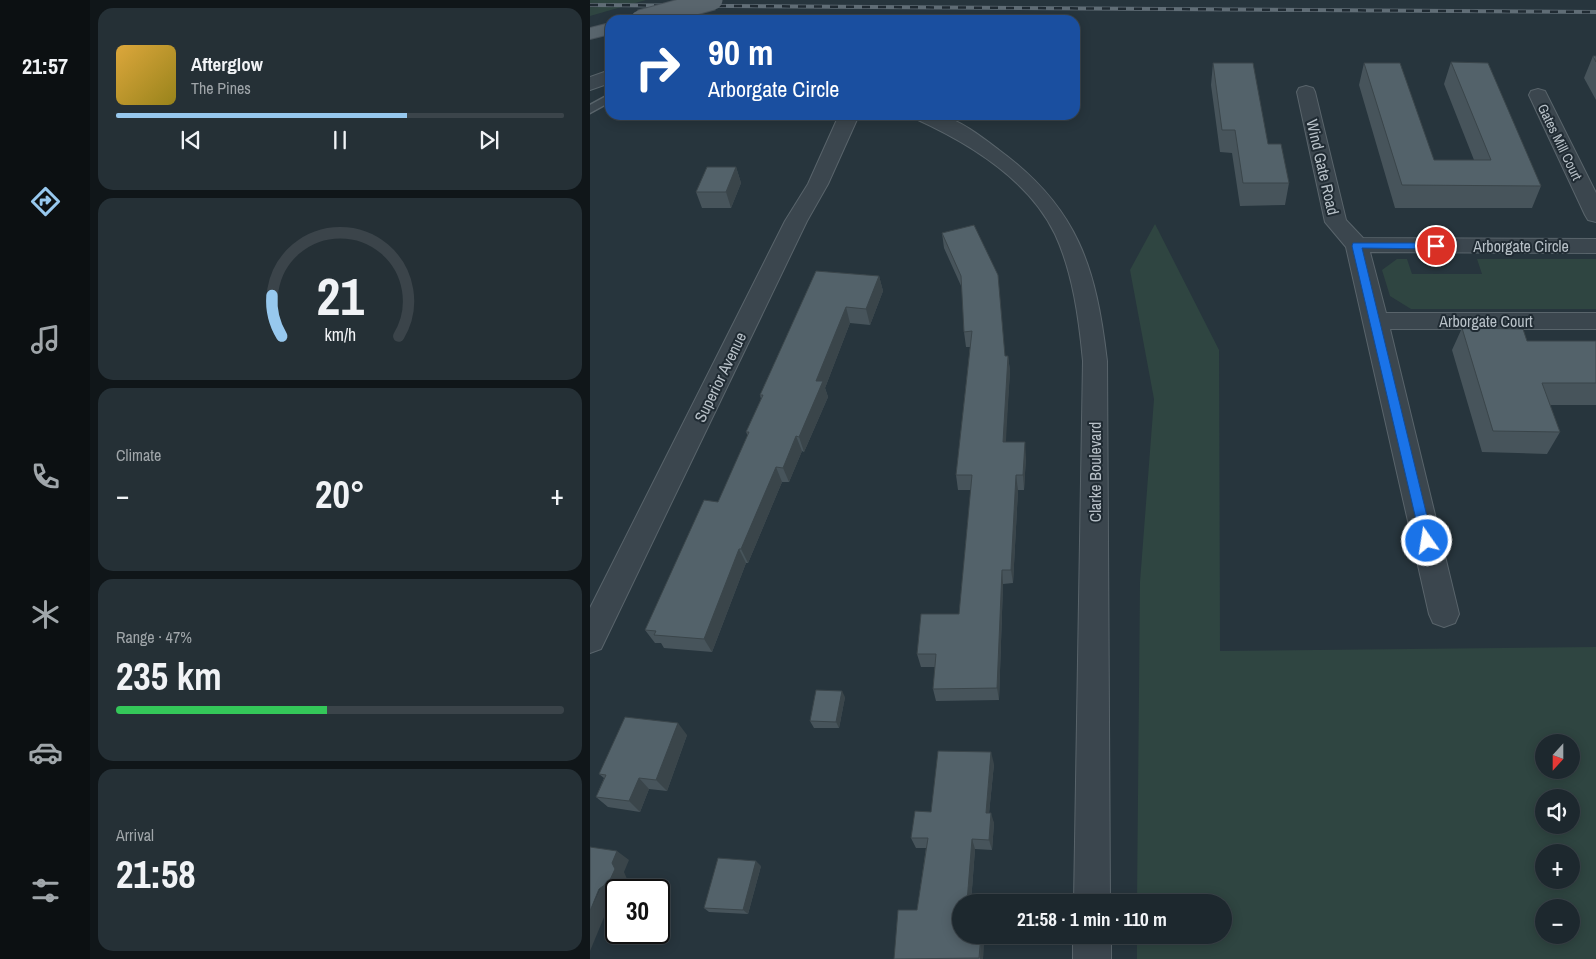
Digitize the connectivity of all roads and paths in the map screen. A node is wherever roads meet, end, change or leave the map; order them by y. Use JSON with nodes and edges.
{"nodes":[{"id":1,"x":713,"y":0,"type":"edge"},
{"id":2,"x":658,"y":15,"type":"edge"},
{"id":3,"x":605,"y":78,"type":"edge"},
{"id":4,"x":590,"y":84,"type":"edge"},
{"id":5,"x":1306,"y":92,"type":"dead end"},
{"id":6,"x":1538,"y":95,"type":"dead end"},
{"id":7,"x":605,"y":100,"type":"edge"},
{"id":8,"x":590,"y":110,"type":"edge"},
{"id":9,"x":847,"y":120,"type":"edge"},
{"id":10,"x":933,"y":120,"type":"edge"},
{"id":11,"x":1596,"y":216,"type":"edge"},
{"id":12,"x":1356,"y":246,"type":"junction"},
{"id":13,"x":1596,"y":246,"type":"edge"},
{"id":14,"x":1376,"y":321,"type":"junction"},
{"id":15,"x":1596,"y":321,"type":"edge"},
{"id":16,"x":1444,"y":614,"type":"dead end"},
{"id":17,"x":590,"y":639,"type":"edge"},
{"id":18,"x":1092,"y":894,"type":"edge"},
{"id":19,"x":1092,"y":944,"type":"edge"},
{"id":20,"x":1092,"y":959,"type":"edge"}],
"edges":[{"from":1,"to":2,"type":"main road","bridge":true},
{"from":3,"to":4,"type":"street"},
{"from":5,"to":12,"type":"street","name":"Wind Gate Road"},
{"from":6,"to":11,"type":"street","name":"Gates Mill Court"},
{"from":7,"to":8,"type":"lane"},
{"from":9,"to":17,"type":"street","name":"Superior Avenue"},
{"from":10,"to":18,"type":"street","name":"Clarke Boulevard"},
{"from":12,"to":13,"type":"street","name":"Arborgate Circle"},
{"from":12,"to":14,"type":"street","name":"Wind Gate Road"},
{"from":14,"to":15,"type":"street","name":"Arborgate Court"},
{"from":14,"to":16,"type":"street","name":"Wind Gate Road"},
{"from":19,"to":20,"type":"street"}]}
